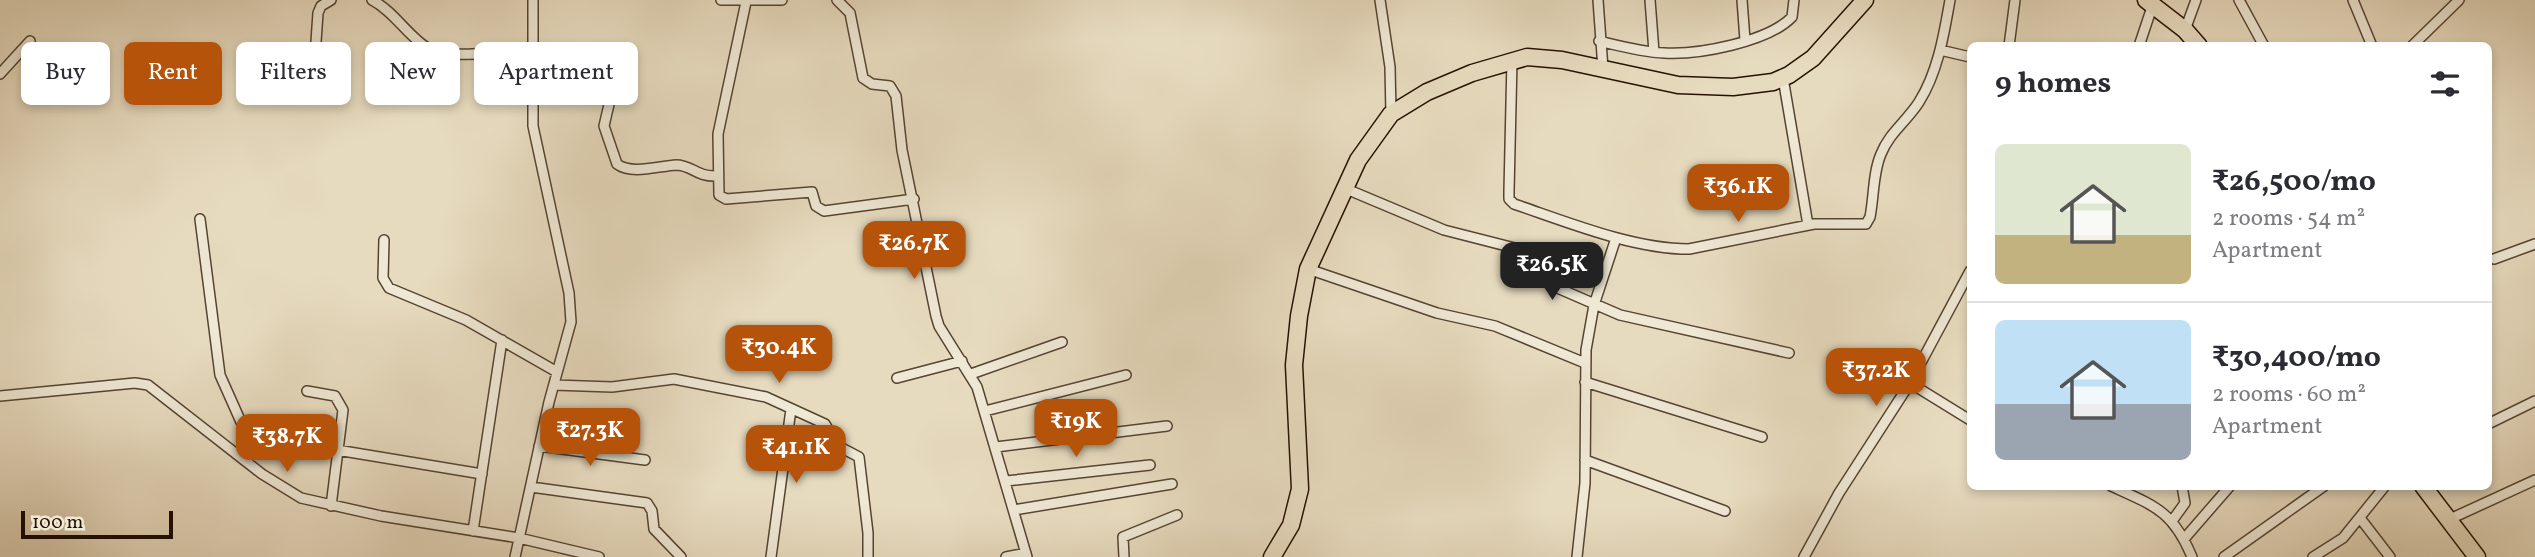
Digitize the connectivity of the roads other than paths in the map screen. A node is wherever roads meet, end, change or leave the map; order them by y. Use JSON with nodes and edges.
{"nodes":[{"id":1,"x":331,"y":0,"type":"edge"},
{"id":2,"x":372,"y":0,"type":"edge"},
{"id":3,"x":533,"y":0,"type":"edge"},
{"id":4,"x":721,"y":0,"type":"edge"},
{"id":5,"x":782,"y":0,"type":"edge"},
{"id":6,"x":837,"y":0,"type":"edge"},
{"id":7,"x":1380,"y":0,"type":"edge"},
{"id":8,"x":1598,"y":0,"type":"edge"},
{"id":9,"x":1650,"y":0,"type":"edge"},
{"id":10,"x":1742,"y":0,"type":"edge"},
{"id":11,"x":1794,"y":0,"type":"edge"},
{"id":12,"x":1865,"y":0,"type":"edge"},
{"id":13,"x":1950,"y":0,"type":"edge"},
{"id":14,"x":2015,"y":0,"type":"edge"},
{"id":15,"x":2196,"y":0,"type":"edge"},
{"id":16,"x":2239,"y":0,"type":"edge"},
{"id":17,"x":2353,"y":0,"type":"edge"},
{"id":18,"x":2459,"y":0,"type":"edge"},
{"id":19,"x":746,"y":2,"type":"edge"},
{"id":20,"x":2150,"y":2,"type":"edge"},
{"id":21,"x":2185,"y":30,"type":"junction"},
{"id":22,"x":1745,"y":40,"type":"junction"},
{"id":23,"x":30,"y":41,"type":"dead end"},
{"id":24,"x":1600,"y":41,"type":"junction"},
{"id":25,"x":316,"y":42,"type":"edge"},
{"id":26,"x":531,"y":42,"type":"edge"},
{"id":27,"x":2010,"y":42,"type":"edge"},
{"id":28,"x":2140,"y":42,"type":"edge"},
{"id":29,"x":2196,"y":42,"type":"edge"},
{"id":30,"x":2262,"y":42,"type":"edge"},
{"id":31,"x":2370,"y":42,"type":"edge"},
{"id":32,"x":2416,"y":42,"type":"edge"},
{"id":33,"x":1940,"y":50,"type":"junction"},
{"id":34,"x":474,"y":52,"type":"edge"},
{"id":35,"x":1654,"y":52,"type":"junction"},
{"id":36,"x":1967,"y":56,"type":"edge"},
{"id":37,"x":1512,"y":60,"type":"junction"},
{"id":38,"x":1603,"y":69,"type":"junction"},
{"id":39,"x":0,"y":74,"type":"edge"},
{"id":40,"x":1783,"y":78,"type":"junction"},
{"id":41,"x":532,"y":105,"type":"edge"},
{"id":42,"x":609,"y":105,"type":"edge"},
{"id":43,"x":1391,"y":114,"type":"junction"},
{"id":44,"x":717,"y":176,"type":"junction"},
{"id":45,"x":1344,"y":188,"type":"junction"},
{"id":46,"x":914,"y":199,"type":"junction"},
{"id":47,"x":200,"y":219,"type":"dead end"},
{"id":48,"x":1808,"y":225,"type":"junction"},
{"id":49,"x":1616,"y":238,"type":"junction"},
{"id":50,"x":384,"y":240,"type":"dead end"},
{"id":51,"x":2535,"y":244,"type":"edge"},
{"id":52,"x":2494,"y":259,"type":"dead end"},
{"id":53,"x":1308,"y":268,"type":"junction"},
{"id":54,"x":1967,"y":279,"type":"edge"},
{"id":55,"x":1594,"y":305,"type":"junction"},
{"id":56,"x":502,"y":340,"type":"junction"},
{"id":57,"x":1062,"y":342,"type":"dead end"},
{"id":58,"x":1788,"y":353,"type":"dead end"},
{"id":59,"x":962,"y":361,"type":"junction"},
{"id":60,"x":1585,"y":363,"type":"junction"},
{"id":61,"x":558,"y":372,"type":"junction"},
{"id":62,"x":971,"y":374,"type":"junction"},
{"id":63,"x":1126,"y":375,"type":"dead end"},
{"id":64,"x":897,"y":378,"type":"dead end"},
{"id":65,"x":1585,"y":382,"type":"junction"},
{"id":66,"x":1910,"y":383,"type":"junction"},
{"id":67,"x":554,"y":385,"type":"junction"},
{"id":68,"x":307,"y":391,"type":"dead end"},
{"id":69,"x":0,"y":396,"type":"edge"},
{"id":70,"x":2535,"y":401,"type":"edge"},
{"id":71,"x":791,"y":409,"type":"junction"},
{"id":72,"x":985,"y":411,"type":"junction"},
{"id":73,"x":1967,"y":417,"type":"edge"},
{"id":74,"x":2492,"y":422,"type":"edge"},
{"id":75,"x":1167,"y":426,"type":"dead end"},
{"id":76,"x":1762,"y":436,"type":"dead end"},
{"id":77,"x":540,"y":446,"type":"junction"},
{"id":78,"x":996,"y":446,"type":"junction"},
{"id":79,"x":337,"y":450,"type":"junction"},
{"id":80,"x":645,"y":460,"type":"dead end"},
{"id":81,"x":1585,"y":460,"type":"junction"},
{"id":82,"x":248,"y":462,"type":"junction"},
{"id":83,"x":1150,"y":465,"type":"dead end"},
{"id":84,"x":482,"y":474,"type":"junction"},
{"id":85,"x":2535,"y":480,"type":"edge"},
{"id":86,"x":1006,"y":481,"type":"junction"},
{"id":87,"x":1172,"y":484,"type":"dead end"},
{"id":88,"x":531,"y":487,"type":"junction"},
{"id":89,"x":2120,"y":490,"type":"edge"},
{"id":90,"x":2183,"y":490,"type":"edge"},
{"id":91,"x":2227,"y":490,"type":"edge"},
{"id":92,"x":2318,"y":490,"type":"edge"},
{"id":93,"x":2382,"y":490,"type":"edge"},
{"id":94,"x":2426,"y":490,"type":"edge"},
{"id":95,"x":331,"y":506,"type":"junction"},
{"id":96,"x":1014,"y":510,"type":"junction"},
{"id":97,"x":1725,"y":510,"type":"dead end"},
{"id":98,"x":1177,"y":515,"type":"dead end"},
{"id":99,"x":2360,"y":518,"type":"junction"},
{"id":100,"x":2450,"y":519,"type":"junction"},
{"id":101,"x":2172,"y":520,"type":"junction"},
{"id":102,"x":474,"y":531,"type":"junction"},
{"id":103,"x":519,"y":538,"type":"junction"},
{"id":104,"x":2184,"y":539,"type":"junction"},
{"id":105,"x":1026,"y":555,"type":"edge"},
{"id":106,"x":2386,"y":556,"type":"edge"},
{"id":107,"x":515,"y":557,"type":"edge"},
{"id":108,"x":598,"y":557,"type":"edge"},
{"id":109,"x":681,"y":557,"type":"edge"},
{"id":110,"x":771,"y":557,"type":"edge"},
{"id":111,"x":868,"y":557,"type":"edge"},
{"id":112,"x":1006,"y":557,"type":"edge"},
{"id":113,"x":1124,"y":557,"type":"edge"},
{"id":114,"x":1272,"y":557,"type":"edge"},
{"id":115,"x":1577,"y":557,"type":"edge"},
{"id":116,"x":1804,"y":557,"type":"edge"},
{"id":117,"x":2192,"y":557,"type":"edge"},
{"id":118,"x":2224,"y":557,"type":"edge"},
{"id":119,"x":2314,"y":557,"type":"edge"},
{"id":120,"x":2477,"y":557,"type":"edge"}],
"edges":[{"from":1,"to":25,"type":"street"},
{"from":2,"to":34,"type":"street"},
{"from":3,"to":26,"type":"street"},
{"from":4,"to":19,"type":"street"},
{"from":5,"to":19,"type":"street"},
{"from":6,"to":46,"type":"street"},
{"from":7,"to":43,"type":"street"},
{"from":8,"to":24,"type":"street"},
{"from":9,"to":35,"type":"street"},
{"from":10,"to":22,"type":"street"},
{"from":11,"to":22,"type":"street"},
{"from":12,"to":40,"type":"highway"},
{"from":13,"to":33,"type":"street"},
{"from":14,"to":27,"type":"street"},
{"from":15,"to":21,"type":"street"},
{"from":16,"to":30,"type":"street"},
{"from":17,"to":31,"type":"street"},
{"from":18,"to":32,"type":"street"},
{"from":19,"to":44,"type":"street"},
{"from":20,"to":21,"type":"highway"},
{"from":20,"to":28,"type":"street"},
{"from":21,"to":29,"type":"highway"},
{"from":22,"to":35,"type":"street"},
{"from":23,"to":39,"type":"street"},
{"from":24,"to":35,"type":"street"},
{"from":24,"to":38,"type":"street"},
{"from":33,"to":36,"type":"street"},
{"from":33,"to":48,"type":"street"},
{"from":37,"to":38,"type":"highway"},
{"from":37,"to":43,"type":"highway"},
{"from":37,"to":49,"type":"street"},
{"from":38,"to":40,"type":"highway"},
{"from":40,"to":48,"type":"street"},
{"from":41,"to":61,"type":"street"},
{"from":42,"to":44,"type":"street"},
{"from":43,"to":45,"type":"highway"},
{"from":44,"to":46,"type":"street"},
{"from":45,"to":53,"type":"highway"},
{"from":45,"to":55,"type":"street"},
{"from":46,"to":59,"type":"street"},
{"from":47,"to":82,"type":"street"},
{"from":48,"to":49,"type":"street"},
{"from":49,"to":55,"type":"street"},
{"from":50,"to":56,"type":"street"},
{"from":51,"to":52,"type":"street"},
{"from":53,"to":60,"type":"street"},
{"from":53,"to":114,"type":"highway"},
{"from":54,"to":66,"type":"street"},
{"from":55,"to":58,"type":"street"},
{"from":55,"to":60,"type":"street"},
{"from":56,"to":61,"type":"street"},
{"from":56,"to":84,"type":"street"},
{"from":57,"to":62,"type":"street"},
{"from":59,"to":62,"type":"street"},
{"from":59,"to":64,"type":"street"},
{"from":60,"to":65,"type":"street"},
{"from":61,"to":67,"type":"street"},
{"from":62,"to":72,"type":"street"},
{"from":63,"to":72,"type":"street"},
{"from":65,"to":76,"type":"street"},
{"from":65,"to":81,"type":"street"},
{"from":66,"to":73,"type":"street"},
{"from":66,"to":116,"type":"street"},
{"from":67,"to":71,"type":"street"},
{"from":67,"to":77,"type":"street"},
{"from":68,"to":79,"type":"street"},
{"from":69,"to":82,"type":"street"},
{"from":70,"to":74,"type":"street"},
{"from":71,"to":110,"type":"street"},
{"from":71,"to":111,"type":"street"},
{"from":72,"to":78,"type":"street"},
{"from":75,"to":78,"type":"street"},
{"from":77,"to":80,"type":"street"},
{"from":77,"to":88,"type":"street"},
{"from":78,"to":86,"type":"street"},
{"from":79,"to":84,"type":"street"},
{"from":79,"to":95,"type":"street"},
{"from":81,"to":97,"type":"street"},
{"from":81,"to":115,"type":"street"},
{"from":82,"to":95,"type":"street"},
{"from":83,"to":86,"type":"street"},
{"from":84,"to":102,"type":"street"},
{"from":85,"to":100,"type":"street"},
{"from":86,"to":96,"type":"street"},
{"from":87,"to":96,"type":"street"},
{"from":88,"to":103,"type":"street"},
{"from":88,"to":109,"type":"street"},
{"from":89,"to":101,"type":"street"},
{"from":90,"to":101,"type":"street"},
{"from":91,"to":104,"type":"street"},
{"from":92,"to":118,"type":"street"},
{"from":93,"to":99,"type":"street"},
{"from":94,"to":100,"type":"highway"},
{"from":95,"to":102,"type":"street"},
{"from":96,"to":105,"type":"street"},
{"from":98,"to":113,"type":"street"},
{"from":99,"to":106,"type":"street"},
{"from":99,"to":119,"type":"street"},
{"from":100,"to":120,"type":"highway"},
{"from":101,"to":104,"type":"street"},
{"from":102,"to":103,"type":"street"},
{"from":103,"to":107,"type":"street"},
{"from":103,"to":108,"type":"street"},
{"from":104,"to":117,"type":"street"},
{"from":105,"to":112,"type":"street"}]}
